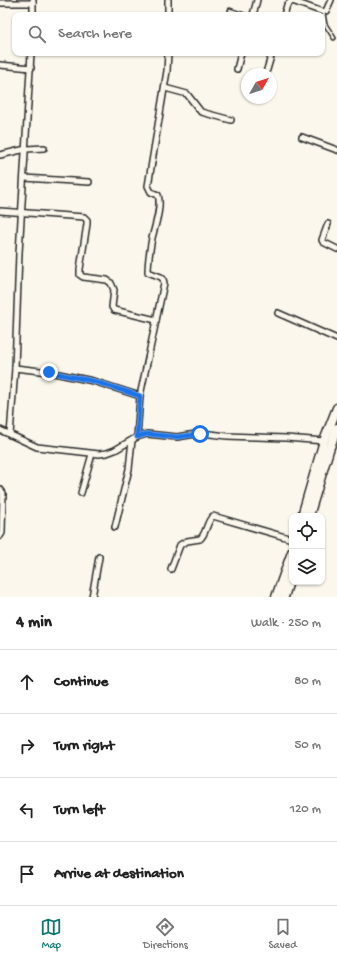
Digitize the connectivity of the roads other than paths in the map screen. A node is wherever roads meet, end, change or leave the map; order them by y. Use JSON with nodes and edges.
{"nodes":[{"id":1,"x":168,"y":0,"type":"edge"},
{"id":2,"x":257,"y":0,"type":"edge"},
{"id":3,"x":331,"y":0,"type":"edge"},
{"id":4,"x":33,"y":2,"type":"edge"},
{"id":5,"x":0,"y":3,"type":"edge"},
{"id":6,"x":230,"y":10,"type":"dead end"},
{"id":7,"x":168,"y":12,"type":"edge"},
{"id":8,"x":236,"y":12,"type":"edge"},
{"id":9,"x":254,"y":12,"type":"edge"},
{"id":10,"x":285,"y":12,"type":"edge"},
{"id":11,"x":323,"y":12,"type":"joint"},
{"id":12,"x":325,"y":24,"type":"edge"},
{"id":13,"x":334,"y":38,"type":"dead end"},
{"id":14,"x":31,"y":56,"type":"edge"},
{"id":15,"x":168,"y":56,"type":"edge"},
{"id":16,"x":240,"y":56,"type":"edge"},
{"id":17,"x":271,"y":56,"type":"edge"},
{"id":18,"x":0,"y":65,"type":"edge"},
{"id":19,"x":31,"y":68,"type":"junction"},
{"id":20,"x":268,"y":68,"type":"edge"},
{"id":21,"x":237,"y":69,"type":"dead end"},
{"id":22,"x":165,"y":88,"type":"junction"},
{"id":23,"x":231,"y":120,"type":"dead end"},
{"id":24,"x":302,"y":137,"type":"dead end"},
{"id":25,"x":44,"y":148,"type":"dead end"},
{"id":26,"x":26,"y":149,"type":"junction"},
{"id":27,"x":337,"y":150,"type":"edge"},
{"id":28,"x":0,"y":155,"type":"edge"},
{"id":29,"x":24,"y":178,"type":"junction"},
{"id":30,"x":89,"y":182,"type":"dead end"},
{"id":31,"x":0,"y":211,"type":"edge"},
{"id":32,"x":22,"y":213,"type":"junction"},
{"id":33,"x":328,"y":224,"type":"dead end"},
{"id":34,"x":337,"y":249,"type":"edge"},
{"id":35,"x":278,"y":313,"type":"dead end"},
{"id":36,"x":156,"y":320,"type":"junction"},
{"id":37,"x":337,"y":339,"type":"edge"},
{"id":38,"x":16,"y":368,"type":"junction"},
{"id":39,"x":140,"y":396,"type":"junction"},
{"id":40,"x":337,"y":408,"type":"edge"},
{"id":41,"x":337,"y":428,"type":"edge"},
{"id":42,"x":0,"y":431,"type":"edge"},
{"id":43,"x":10,"y":435,"type":"junction"},
{"id":44,"x":135,"y":438,"type":"junction"},
{"id":45,"x":324,"y":441,"type":"junction"},
{"id":46,"x":92,"y":454,"type":"junction"},
{"id":47,"x":0,"y":488,"type":"edge"},
{"id":48,"x":81,"y":493,"type":"dead end"},
{"id":49,"x":306,"y":513,"type":"edge"},
{"id":50,"x":306,"y":513,"type":"edge"},
{"id":51,"x":115,"y":527,"type":"dead end"},
{"id":52,"x":0,"y":536,"type":"edge"},
{"id":53,"x":289,"y":538,"type":"edge"},
{"id":54,"x":99,"y":557,"type":"dead end"},
{"id":55,"x":289,"y":560,"type":"edge"},
{"id":56,"x":171,"y":569,"type":"dead end"},
{"id":57,"x":289,"y":581,"type":"edge"},
{"id":58,"x":92,"y":597,"type":"edge"},
{"id":59,"x":276,"y":597,"type":"edge"},
{"id":60,"x":284,"y":597,"type":"edge"}],
"edges":[{"from":1,"to":7,"type":"street"},
{"from":2,"to":9,"type":"street"},
{"from":3,"to":11,"type":"street"},
{"from":4,"to":5,"type":"street"},
{"from":6,"to":8,"type":"lane"},
{"from":10,"to":11,"type":"street"},
{"from":12,"to":13,"type":"lane"},
{"from":14,"to":19,"type":"street"},
{"from":15,"to":22,"type":"street"},
{"from":16,"to":21,"type":"street"},
{"from":17,"to":20,"type":"street"},
{"from":18,"to":19,"type":"street"},
{"from":19,"to":26,"type":"street"},
{"from":22,"to":23,"type":"street"},
{"from":22,"to":36,"type":"street"},
{"from":24,"to":27,"type":"street"},
{"from":25,"to":26,"type":"street"},
{"from":26,"to":28,"type":"street"},
{"from":26,"to":29,"type":"street"},
{"from":29,"to":30,"type":"street"},
{"from":29,"to":32,"type":"street"},
{"from":31,"to":32,"type":"street"},
{"from":32,"to":36,"type":"street"},
{"from":32,"to":38,"type":"street"},
{"from":33,"to":34,"type":"street"},
{"from":35,"to":37,"type":"street"},
{"from":36,"to":39,"type":"street"},
{"from":38,"to":39,"type":"street"},
{"from":38,"to":43,"type":"street"},
{"from":39,"to":44,"type":"street"},
{"from":40,"to":45,"type":"highway"},
{"from":41,"to":50,"type":"highway"},
{"from":42,"to":43,"type":"street"},
{"from":43,"to":46,"type":"street"},
{"from":44,"to":45,"type":"street"},
{"from":44,"to":46,"type":"street"},
{"from":44,"to":51,"type":"street"},
{"from":45,"to":49,"type":"highway"},
{"from":46,"to":48,"type":"street"},
{"from":47,"to":52,"type":"street"},
{"from":53,"to":56,"type":"street"},
{"from":54,"to":58,"type":"street"},
{"from":55,"to":59,"type":"highway"},
{"from":57,"to":60,"type":"highway"}]}
